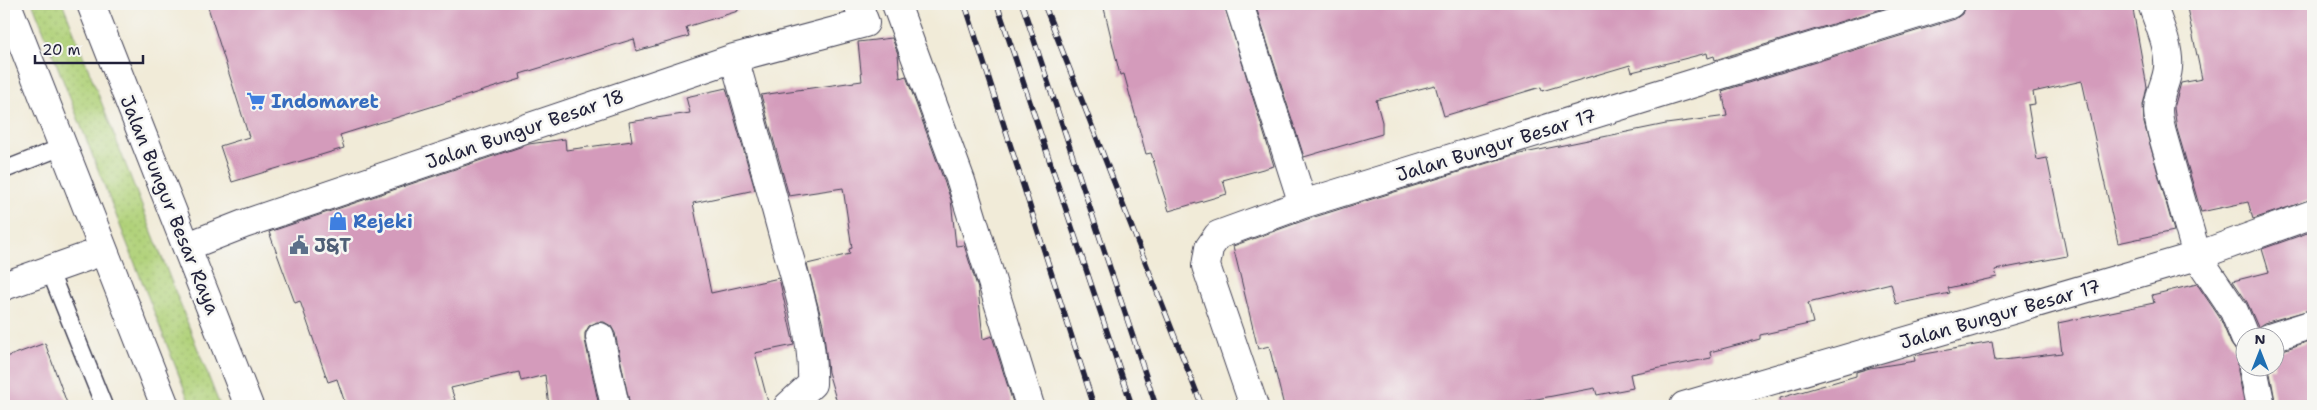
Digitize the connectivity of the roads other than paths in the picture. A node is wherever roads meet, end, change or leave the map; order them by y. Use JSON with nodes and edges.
{"nodes":[{"id":1,"x":7,"y":4,"type":"edge"},
{"id":2,"x":90,"y":4,"type":"edge"},
{"id":3,"x":896,"y":4,"type":"edge"},
{"id":4,"x":1239,"y":4,"type":"edge"},
{"id":5,"x":1950,"y":4,"type":"edge"},
{"id":6,"x":2152,"y":4,"type":"edge"},
{"id":7,"x":862,"y":14,"type":"edge"},
{"id":8,"x":734,"y":58,"type":"junction"},
{"id":9,"x":62,"y":147,"type":"junction"},
{"id":10,"x":4,"y":170,"type":"edge"},
{"id":11,"x":1303,"y":204,"type":"junction"},
{"id":12,"x":2313,"y":214,"type":"edge"},
{"id":13,"x":188,"y":246,"type":"junction"},
{"id":14,"x":103,"y":250,"type":"junction"},
{"id":15,"x":2197,"y":256,"type":"junction"},
{"id":16,"x":49,"y":270,"type":"junction"},
{"id":17,"x":4,"y":286,"type":"edge"},
{"id":18,"x":2313,"y":324,"type":"edge"},
{"id":19,"x":2241,"y":328,"type":"edge"},
{"id":20,"x":2284,"y":333,"type":"edge"},
{"id":21,"x":600,"y":337,"type":"dead end"},
{"id":22,"x":2255,"y":378,"type":"edge"},
{"id":23,"x":104,"y":406,"type":"edge"},
{"id":24,"x":165,"y":406,"type":"edge"},
{"id":25,"x":249,"y":406,"type":"edge"},
{"id":26,"x":615,"y":406,"type":"edge"},
{"id":27,"x":788,"y":406,"type":"edge"},
{"id":28,"x":1030,"y":406,"type":"edge"},
{"id":29,"x":1254,"y":406,"type":"edge"},
{"id":30,"x":1684,"y":406,"type":"edge"},
{"id":31,"x":2261,"y":406,"type":"edge"}],
"edges":[{"from":1,"to":9,"type":"street"},
{"from":2,"to":13,"type":"street","name":"Jalan Bungur Besar Raya"},
{"from":3,"to":28,"type":"street"},
{"from":4,"to":11,"type":"street"},
{"from":5,"to":11,"type":"street","name":"Jalan Bungur Besar 17"},
{"from":6,"to":15,"type":"street"},
{"from":7,"to":8,"type":"street","name":"Jalan Bungur Besar 18"},
{"from":8,"to":13,"type":"street","name":"Jalan Bungur Besar 18"},
{"from":8,"to":27,"type":"street"},
{"from":9,"to":10,"type":"lane"},
{"from":9,"to":14,"type":"street"},
{"from":11,"to":29,"type":"street","name":"Jalan Bungur Besar 17"},
{"from":12,"to":15,"type":"street","name":"Jalan Bungur Besar 17"},
{"from":13,"to":25,"type":"street","name":"Jalan Bungur Besar Raya"},
{"from":14,"to":16,"type":"street"},
{"from":14,"to":24,"type":"street"},
{"from":15,"to":19,"type":"street"},
{"from":15,"to":30,"type":"street","name":"Jalan Bungur Besar 17"},
{"from":16,"to":17,"type":"street"},
{"from":16,"to":23,"type":"lane"},
{"from":18,"to":20,"type":"street"},
{"from":21,"to":26,"type":"street"},
{"from":22,"to":31,"type":"street"}]}
